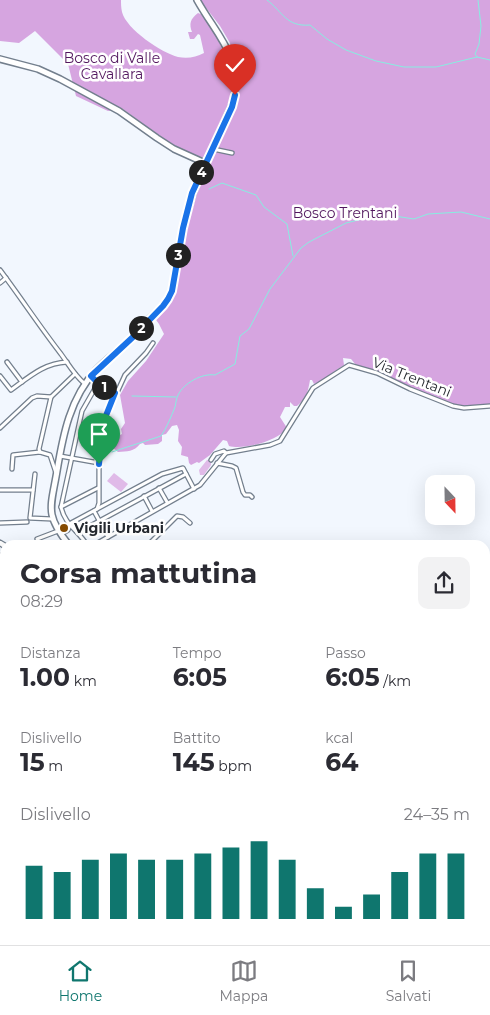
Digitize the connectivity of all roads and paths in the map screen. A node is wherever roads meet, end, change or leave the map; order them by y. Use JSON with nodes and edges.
{"nodes":[{"id":1,"x":197,"y":0,"type":"edge"},
{"id":2,"x":0,"y":59,"type":"edge"},
{"id":3,"x":212,"y":149,"type":"junction"},
{"id":4,"x":232,"y":152,"type":"dead end"},
{"id":5,"x":205,"y":163,"type":"junction"},
{"id":6,"x":0,"y":270,"type":"edge"},
{"id":7,"x":6,"y":278,"type":"junction"},
{"id":8,"x":0,"y":283,"type":"edge"},
{"id":9,"x":153,"y":343,"type":"dead end"},
{"id":10,"x":7,"y":362,"type":"dead end"},
{"id":11,"x":67,"y":362,"type":"junction"},
{"id":12,"x":75,"y":374,"type":"junction"},
{"id":13,"x":0,"y":376,"type":"edge"},
{"id":14,"x":91,"y":376,"type":"junction"},
{"id":15,"x":22,"y":382,"type":"junction"},
{"id":16,"x":98,"y":383,"type":"junction"},
{"id":17,"x":85,"y":384,"type":"junction"},
{"id":18,"x":115,"y":393,"type":"junction"},
{"id":19,"x":51,"y":397,"type":"junction"},
{"id":20,"x":490,"y":406,"type":"edge"},
{"id":21,"x":0,"y":428,"type":"edge"},
{"id":22,"x":40,"y":452,"type":"junction"},
{"id":23,"x":226,"y":453,"type":"junction"},
{"id":24,"x":60,"y":456,"type":"junction"},
{"id":25,"x":71,"y":458,"type":"junction"},
{"id":26,"x":211,"y":460,"type":"dead end"},
{"id":27,"x":99,"y":463,"type":"junction"},
{"id":28,"x":217,"y":464,"type":"junction"},
{"id":29,"x":12,"y":469,"type":"dead end"},
{"id":30,"x":35,"y":474,"type":"dead end"},
{"id":31,"x":56,"y":474,"type":"junction"},
{"id":32,"x":186,"y":474,"type":"junction"},
{"id":33,"x":98,"y":488,"type":"junction"},
{"id":34,"x":159,"y":488,"type":"junction"},
{"id":35,"x":194,"y":489,"type":"junction"},
{"id":36,"x":0,"y":490,"type":"edge"},
{"id":37,"x":33,"y":490,"type":"junction"},
{"id":38,"x":144,"y":496,"type":"junction"},
{"id":39,"x":252,"y":497,"type":"dead end"},
{"id":40,"x":167,"y":502,"type":"junction"},
{"id":41,"x":61,"y":508,"type":"junction"},
{"id":42,"x":95,"y":510,"type":"junction"},
{"id":43,"x":152,"y":511,"type":"junction"},
{"id":44,"x":52,"y":519,"type":"junction"},
{"id":45,"x":99,"y":521,"type":"junction"},
{"id":46,"x":28,"y":522,"type":"dead end"},
{"id":47,"x":0,"y":523,"type":"edge"},
{"id":48,"x":190,"y":523,"type":"dead end"},
{"id":49,"x":70,"y":526,"type":"junction"},
{"id":50,"x":79,"y":532,"type":"junction"},
{"id":51,"x":59,"y":533,"type":"junction"},
{"id":52,"x":108,"y":537,"type":"junction"},
{"id":53,"x":37,"y":539,"type":"dead end"},
{"id":54,"x":65,"y":540,"type":"edge"},
{"id":55,"x":84,"y":540,"type":"edge"},
{"id":56,"x":103,"y":540,"type":"edge"},
{"id":57,"x":153,"y":540,"type":"edge"}],
"edges":[{"from":1,"to":3,"type":"main road"},
{"from":2,"to":5,"type":"main road"},
{"from":3,"to":4,"type":"street"},
{"from":3,"to":5,"type":"main road"},
{"from":5,"to":14,"type":"main road"},
{"from":6,"to":7,"type":"street"},
{"from":7,"to":8,"type":"street"},
{"from":7,"to":11,"type":"street"},
{"from":9,"to":18,"type":"street"},
{"from":10,"to":15,"type":"street"},
{"from":11,"to":12,"type":"street"},
{"from":11,"to":15,"type":"street"},
{"from":12,"to":17,"type":"street"},
{"from":12,"to":19,"type":"street"},
{"from":13,"to":15,"type":"street"},
{"from":14,"to":16,"type":"street"},
{"from":14,"to":17,"type":"main road"},
{"from":16,"to":18,"type":"street"},
{"from":16,"to":25,"type":"street"},
{"from":17,"to":24,"type":"main road"},
{"from":18,"to":27,"type":"street"},
{"from":19,"to":21,"type":"street"},
{"from":19,"to":22,"type":"street"},
{"from":20,"to":23,"type":"street","name":"Via Trentani"},
{"from":22,"to":29,"type":"street"},
{"from":22,"to":31,"type":"street"},
{"from":23,"to":26,"type":"street"},
{"from":23,"to":28,"type":"street"},
{"from":24,"to":25,"type":"street"},
{"from":24,"to":31,"type":"main road"},
{"from":25,"to":27,"type":"street"},
{"from":25,"to":41,"type":"street"},
{"from":27,"to":33,"type":"street"},
{"from":28,"to":35,"type":"street"},
{"from":28,"to":39,"type":"street"},
{"from":30,"to":37,"type":"street"},
{"from":31,"to":44,"type":"main road"},
{"from":32,"to":34,"type":"street"},
{"from":32,"to":35,"type":"street"},
{"from":32,"to":42,"type":"street"},
{"from":33,"to":41,"type":"street"},
{"from":33,"to":42,"type":"street"},
{"from":34,"to":38,"type":"street"},
{"from":34,"to":40,"type":"street"},
{"from":35,"to":40,"type":"street"},
{"from":36,"to":37,"type":"street"},
{"from":37,"to":44,"type":"street"},
{"from":38,"to":43,"type":"street"},
{"from":38,"to":45,"type":"street"},
{"from":40,"to":43,"type":"street"},
{"from":41,"to":49,"type":"street"},
{"from":42,"to":45,"type":"street"},
{"from":42,"to":49,"type":"street"},
{"from":43,"to":52,"type":"street"},
{"from":44,"to":51,"type":"main road"},
{"from":45,"to":50,"type":"street"},
{"from":45,"to":52,"type":"street"},
{"from":46,"to":47,"type":"street"},
{"from":48,"to":57,"type":"street"},
{"from":49,"to":50,"type":"street"},
{"from":49,"to":51,"type":"street"},
{"from":50,"to":55,"type":"street"},
{"from":51,"to":53,"type":"street"},
{"from":51,"to":54,"type":"main road"},
{"from":52,"to":56,"type":"street"}]}
